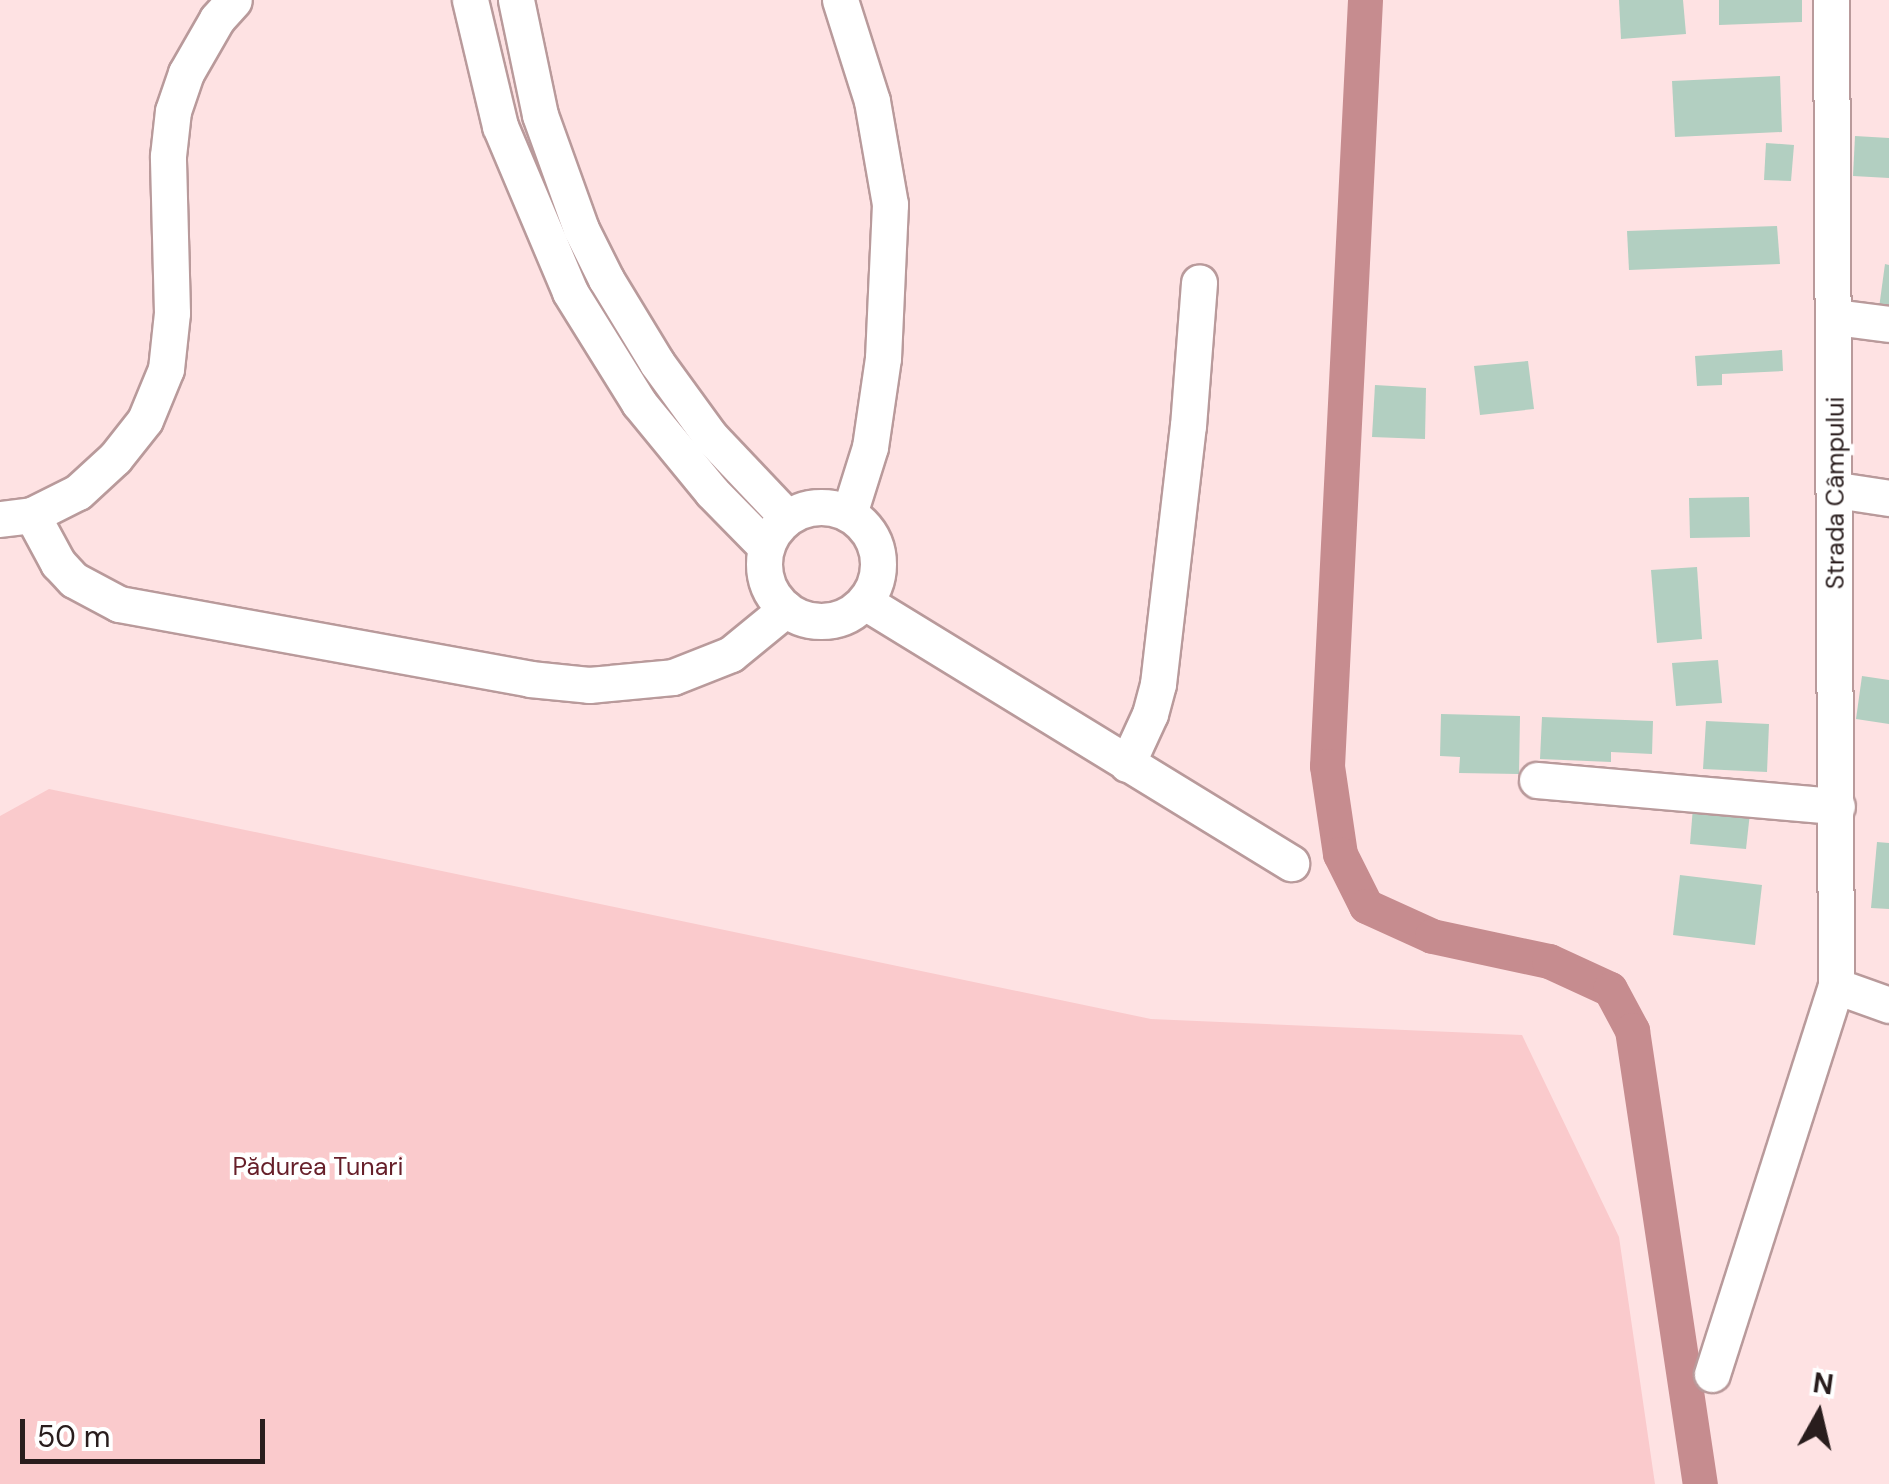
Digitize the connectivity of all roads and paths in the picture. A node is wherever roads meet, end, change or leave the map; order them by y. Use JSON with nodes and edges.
{"nodes":[{"id":1,"x":234,"y":0,"type":"edge"},
{"id":2,"x":470,"y":0,"type":"edge"},
{"id":3,"x":516,"y":0,"type":"edge"},
{"id":4,"x":840,"y":0,"type":"edge"},
{"id":5,"x":1831,"y":0,"type":"edge"},
{"id":6,"x":1199,"y":282,"type":"dead end"},
{"id":7,"x":1835,"y":317,"type":"junction"},
{"id":8,"x":1889,"y":324,"type":"edge"},
{"id":9,"x":1837,"y":490,"type":"junction"},
{"id":10,"x":1889,"y":498,"type":"edge"},
{"id":11,"x":850,"y":514,"type":"junction"},
{"id":12,"x":787,"y":516,"type":"junction"},
{"id":13,"x":16,"y":517,"type":"edge"},
{"id":14,"x":766,"y":546,"type":"junction"},
{"id":15,"x":864,"y":602,"type":"junction"},
{"id":16,"x":786,"y":609,"type":"junction"},
{"id":17,"x":1127,"y":764,"type":"junction"},
{"id":18,"x":1537,"y":780,"type":"dead end"},
{"id":19,"x":1837,"y":806,"type":"junction"},
{"id":20,"x":1290,"y":863,"type":"dead end"},
{"id":21,"x":1836,"y":986,"type":"junction"},
{"id":22,"x":1889,"y":1004,"type":"edge"},
{"id":23,"x":1712,"y":1374,"type":"dead end"}],
"edges":[{"from":1,"to":13,"type":"street"},
{"from":2,"to":14,"type":"street"},
{"from":3,"to":12,"type":"street"},
{"from":4,"to":11,"type":"street"},
{"from":5,"to":7,"type":"street","name":"Strada Câmpului"},
{"from":6,"to":17,"type":"street"},
{"from":7,"to":8,"type":"street"},
{"from":7,"to":9,"type":"street","name":"Strada Câmpului"},
{"from":9,"to":10,"type":"street"},
{"from":9,"to":19,"type":"street","name":"Strada Câmpului"},
{"from":11,"to":12,"type":"street"},
{"from":11,"to":15,"type":"street"},
{"from":12,"to":14,"type":"street"},
{"from":13,"to":16,"type":"street"},
{"from":14,"to":16,"type":"street"},
{"from":15,"to":16,"type":"street"},
{"from":15,"to":17,"type":"street"},
{"from":17,"to":20,"type":"street"},
{"from":18,"to":19,"type":"street"},
{"from":19,"to":21,"type":"street","name":"Strada Câmpului"},
{"from":21,"to":22,"type":"street"},
{"from":21,"to":23,"type":"street","name":"Strada Câmpului"}]}
